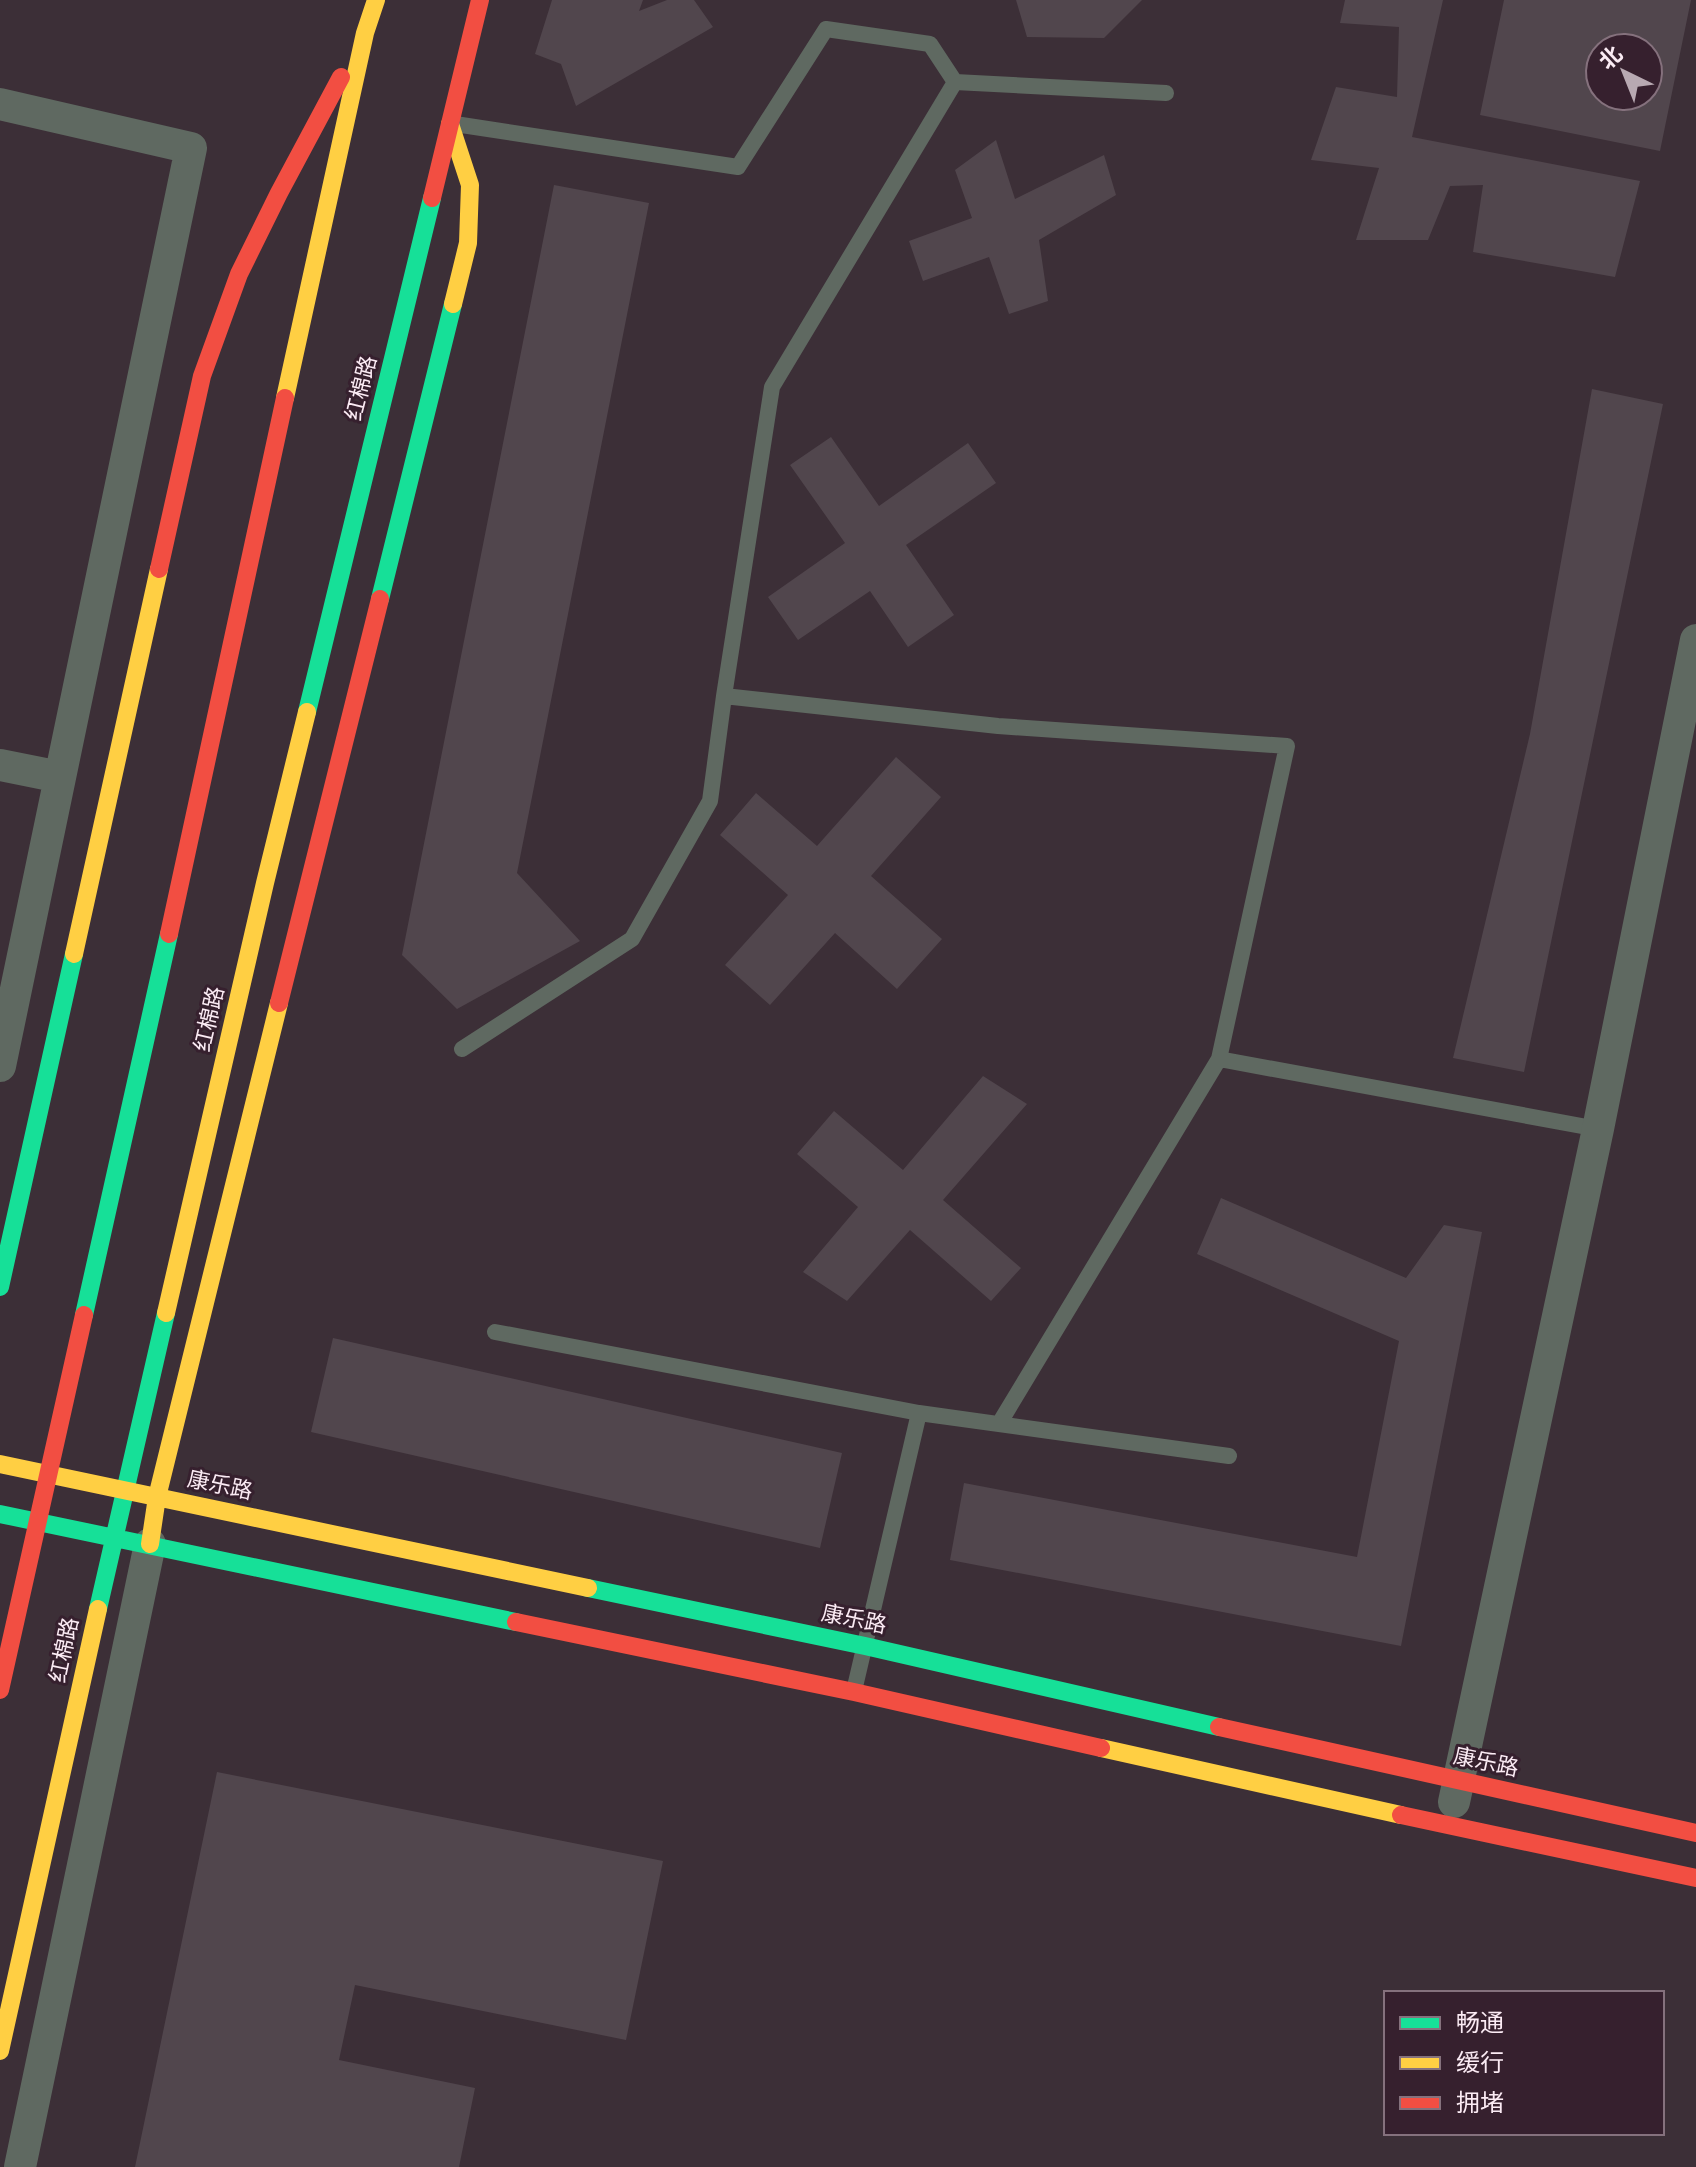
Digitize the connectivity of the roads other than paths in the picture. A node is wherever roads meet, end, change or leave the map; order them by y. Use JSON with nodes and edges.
{"nodes":[{"id":1,"x":376,"y":0,"type":"edge"},
{"id":2,"x":480,"y":0,"type":"edge"},
{"id":3,"x":365,"y":33,"type":"junction"},
{"id":4,"x":955,"y":82,"type":"junction"},
{"id":5,"x":1166,"y":93,"type":"dead end"},
{"id":6,"x":0,"y":104,"type":"edge"},
{"id":7,"x":450,"y":124,"type":"junction"},
{"id":8,"x":1696,"y":640,"type":"edge"},
{"id":9,"x":724,"y":696,"type":"junction"},
{"id":10,"x":0,"y":765,"type":"edge"},
{"id":11,"x":60,"y":777,"type":"junction"},
{"id":12,"x":462,"y":1049,"type":"dead end"},
{"id":13,"x":1219,"y":1059,"type":"junction"},
{"id":14,"x":0,"y":1066,"type":"edge"},
{"id":15,"x":1598,"y":1129,"type":"junction"},
{"id":16,"x":0,"y":1287,"type":"edge"},
{"id":17,"x":495,"y":1332,"type":"dead end"},
{"id":18,"x":919,"y":1413,"type":"junction"},
{"id":19,"x":999,"y":1424,"type":"junction"},
{"id":20,"x":1229,"y":1456,"type":"dead end"},
{"id":21,"x":0,"y":1464,"type":"edge"},
{"id":22,"x":157,"y":1497,"type":"junction"},
{"id":23,"x":0,"y":1514,"type":"edge"},
{"id":24,"x":150,"y":1544,"type":"junction"},
{"id":25,"x":865,"y":1646,"type":"junction"},
{"id":26,"x":0,"y":1690,"type":"edge"},
{"id":27,"x":854,"y":1692,"type":"junction"},
{"id":28,"x":1458,"y":1780,"type":"junction"},
{"id":29,"x":1449,"y":1825,"type":"junction"},
{"id":30,"x":1696,"y":1833,"type":"edge"},
{"id":31,"x":1696,"y":1878,"type":"edge"},
{"id":32,"x":0,"y":2051,"type":"edge"},
{"id":33,"x":20,"y":2167,"type":"edge"}],
"edges":[{"from":1,"to":3,"type":"main road"},
{"from":2,"to":7,"type":"main road","name":"红棉路"},
{"from":3,"to":16,"type":"main road"},
{"from":3,"to":26,"type":"main road"},
{"from":4,"to":5,"type":"lane"},
{"from":4,"to":7,"type":"lane"},
{"from":4,"to":9,"type":"lane"},
{"from":6,"to":11,"type":"street"},
{"from":7,"to":22,"type":"main road"},
{"from":7,"to":32,"type":"main road","name":"红棉路"},
{"from":8,"to":15,"type":"street"},
{"from":9,"to":12,"type":"lane"},
{"from":9,"to":13,"type":"lane"},
{"from":10,"to":11,"type":"street"},
{"from":11,"to":14,"type":"street"},
{"from":13,"to":15,"type":"lane"},
{"from":13,"to":19,"type":"lane"},
{"from":15,"to":28,"type":"street"},
{"from":17,"to":18,"type":"lane"},
{"from":18,"to":19,"type":"lane"},
{"from":18,"to":25,"type":"lane"},
{"from":19,"to":20,"type":"lane"},
{"from":21,"to":22,"type":"main road","name":"康乐路"},
{"from":22,"to":24,"type":"main road"},
{"from":22,"to":25,"type":"main road","name":"康乐路"},
{"from":23,"to":24,"type":"main road"},
{"from":24,"to":27,"type":"main road"},
{"from":24,"to":33,"type":"street"},
{"from":25,"to":27,"type":"lane"},
{"from":25,"to":28,"type":"main road","name":"康乐路"},
{"from":27,"to":29,"type":"main road"},
{"from":28,"to":29,"type":"street"},
{"from":28,"to":30,"type":"main road","name":"康乐路"},
{"from":29,"to":31,"type":"main road"}]}
